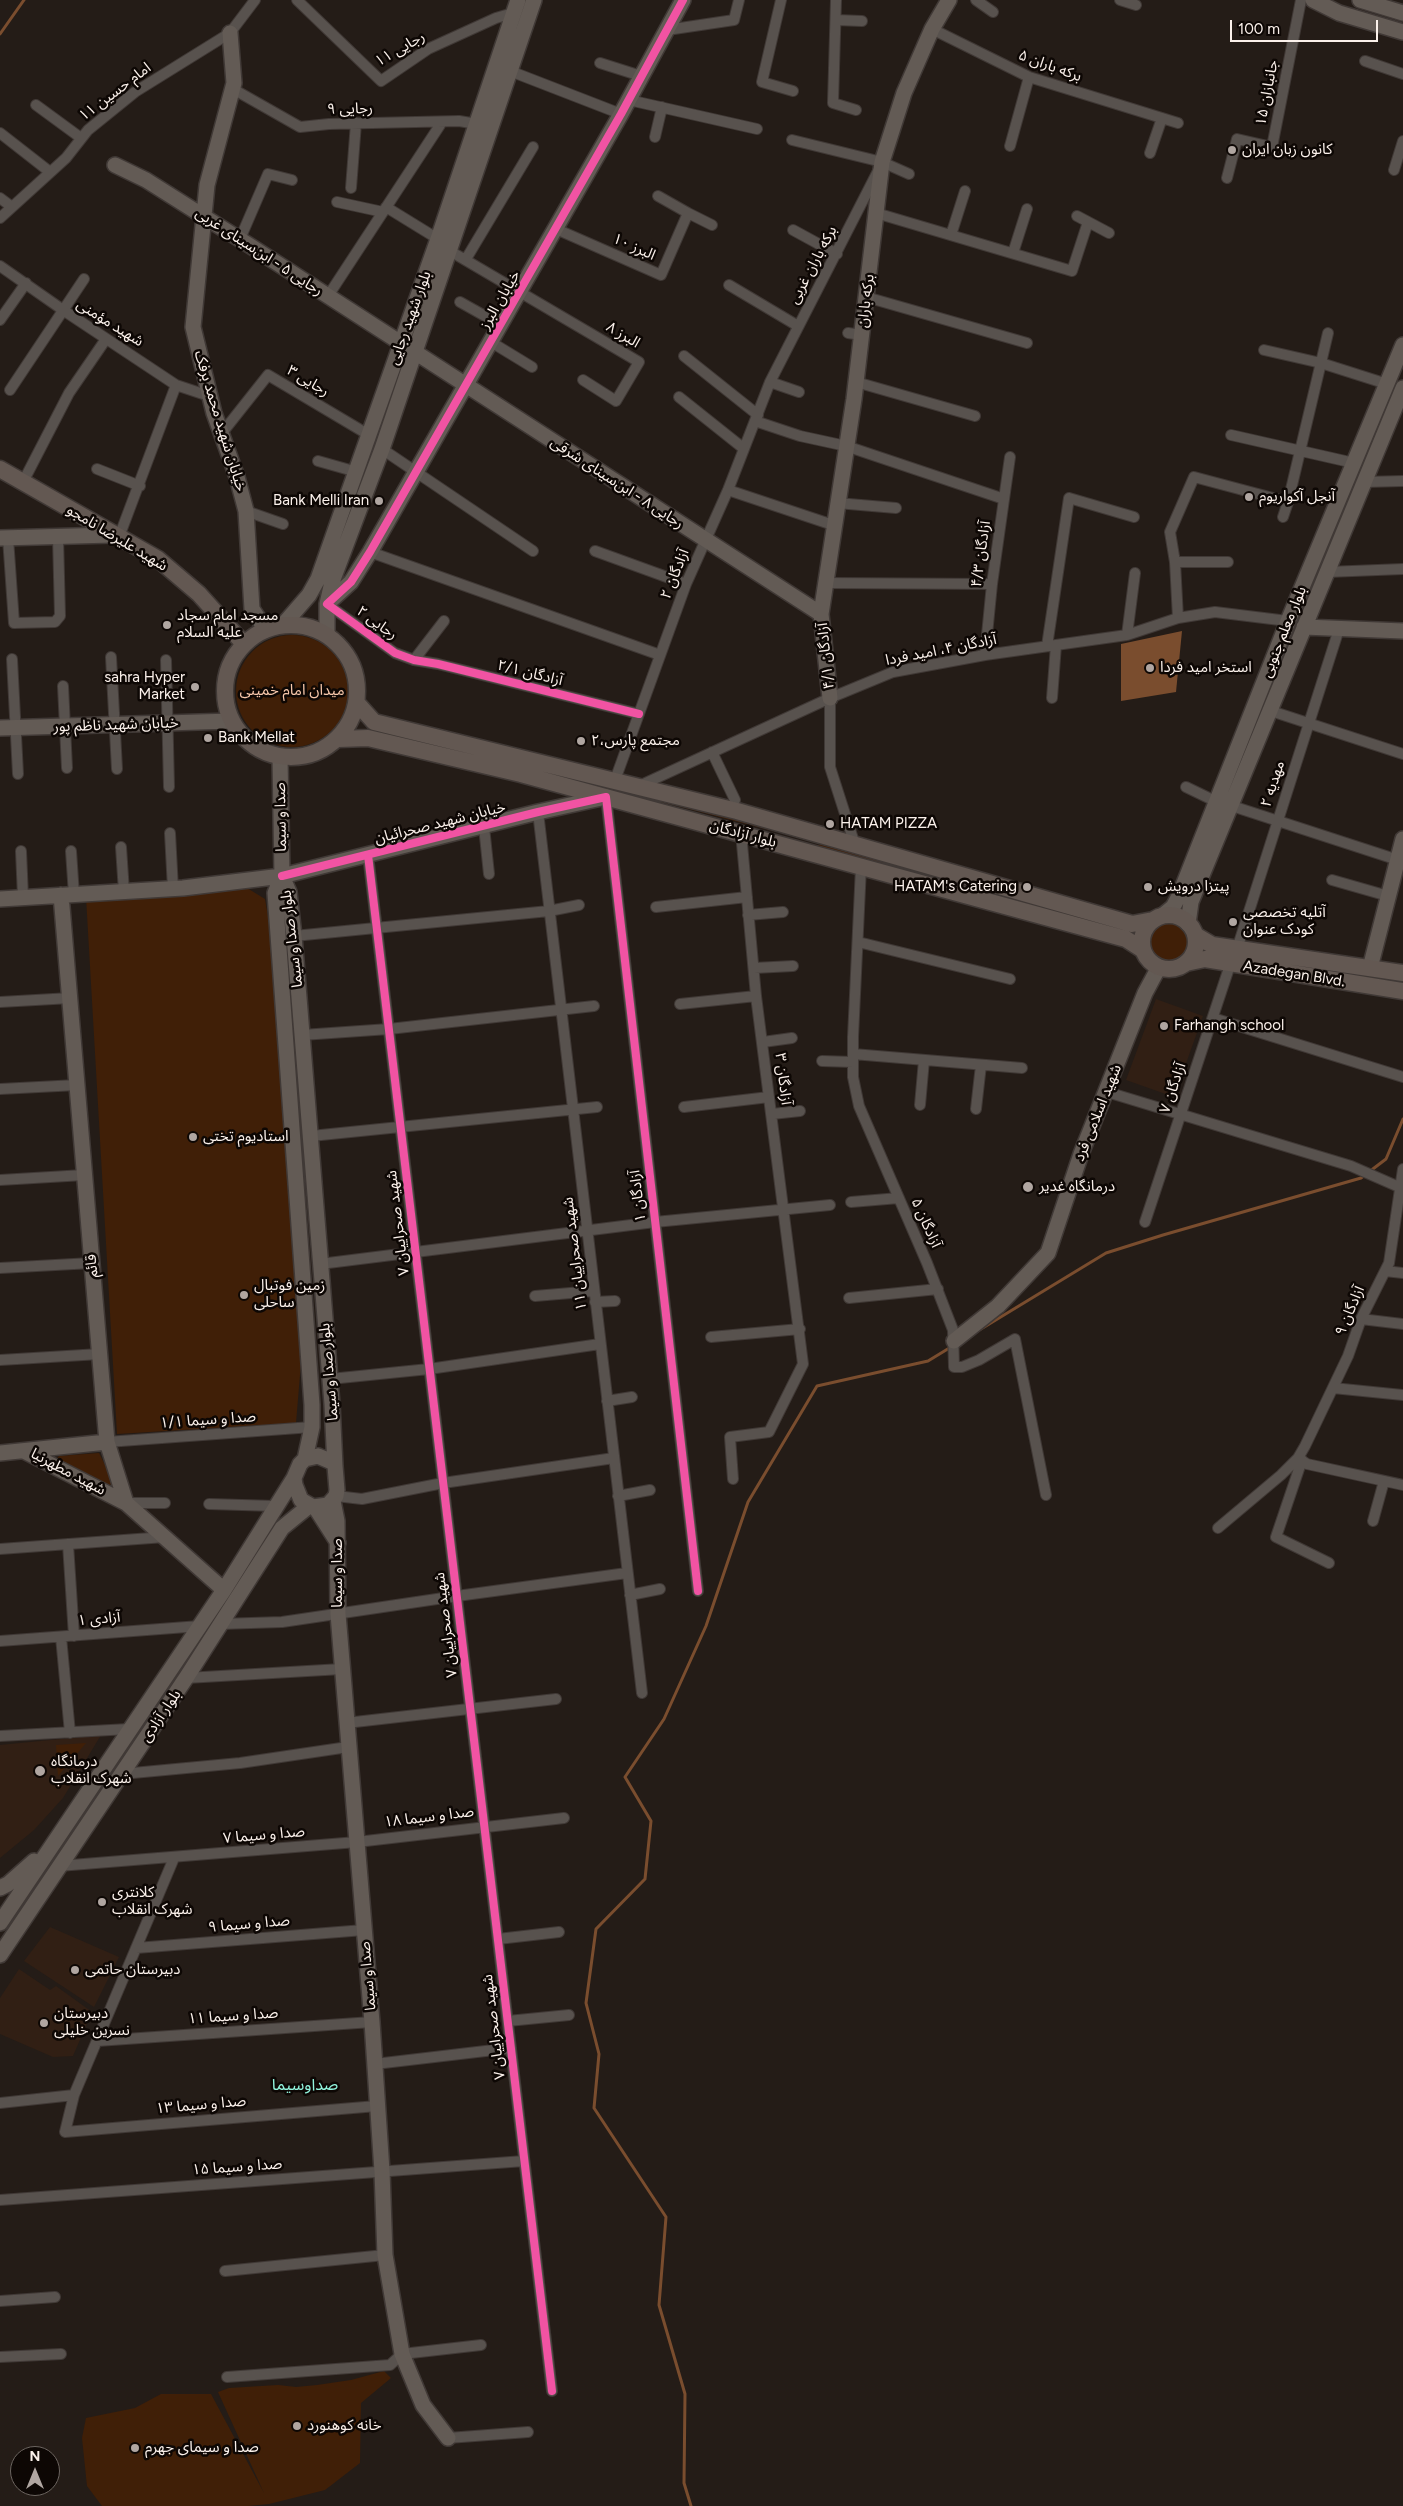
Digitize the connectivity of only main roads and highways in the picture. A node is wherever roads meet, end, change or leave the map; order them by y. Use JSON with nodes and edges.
{"nodes":[{"id":1,"x":0,"y":469,"type":"edge"},
{"id":2,"x":244,"y":644,"type":"junction"},
{"id":3,"x":357,"y":703,"type":"junction"},
{"id":4,"x":338,"y":739,"type":"junction"},
{"id":5,"x":531,"y":769,"type":"junction"},
{"id":6,"x":791,"y":827,"type":"junction"},
{"id":7,"x":786,"y":845,"type":"junction"},
{"id":8,"x":1158,"y":918,"type":"junction"},
{"id":9,"x":1192,"y":929,"type":"junction"},
{"id":10,"x":1143,"y":950,"type":"junction"},
{"id":11,"x":1186,"y":963,"type":"junction"},
{"id":12,"x":1403,"y":973,"type":"edge"},
{"id":13,"x":1403,"y":991,"type":"edge"}],
"edges":[{"from":1,"to":2,"type":"main road","name":"شهید علیرضا نامجو"},
{"from":2,"to":3,"type":"main road"},
{"from":2,"to":4,"type":"main road"},
{"from":3,"to":4,"type":"main road"},
{"from":3,"to":5,"type":"main road","name":"بلوار آزادگان"},
{"from":4,"to":5,"type":"main road","name":"بلوار آزادگان"},
{"from":5,"to":6,"type":"main road","name":"بلوار آزادگان"},
{"from":5,"to":7,"type":"main road","name":"بلوار آزادگان"},
{"from":6,"to":7,"type":"main road"},
{"from":6,"to":8,"type":"main road","name":"بلوار آزادگان"},
{"from":7,"to":10,"type":"main road","name":"بلوار آزادگان"},
{"from":8,"to":9,"type":"main road"},
{"from":8,"to":10,"type":"main road"},
{"from":9,"to":11,"type":"main road"},
{"from":9,"to":12,"type":"main road"},
{"from":10,"to":11,"type":"main road"},
{"from":11,"to":13,"type":"main road","name":"Azadegan Blvd."}]}
